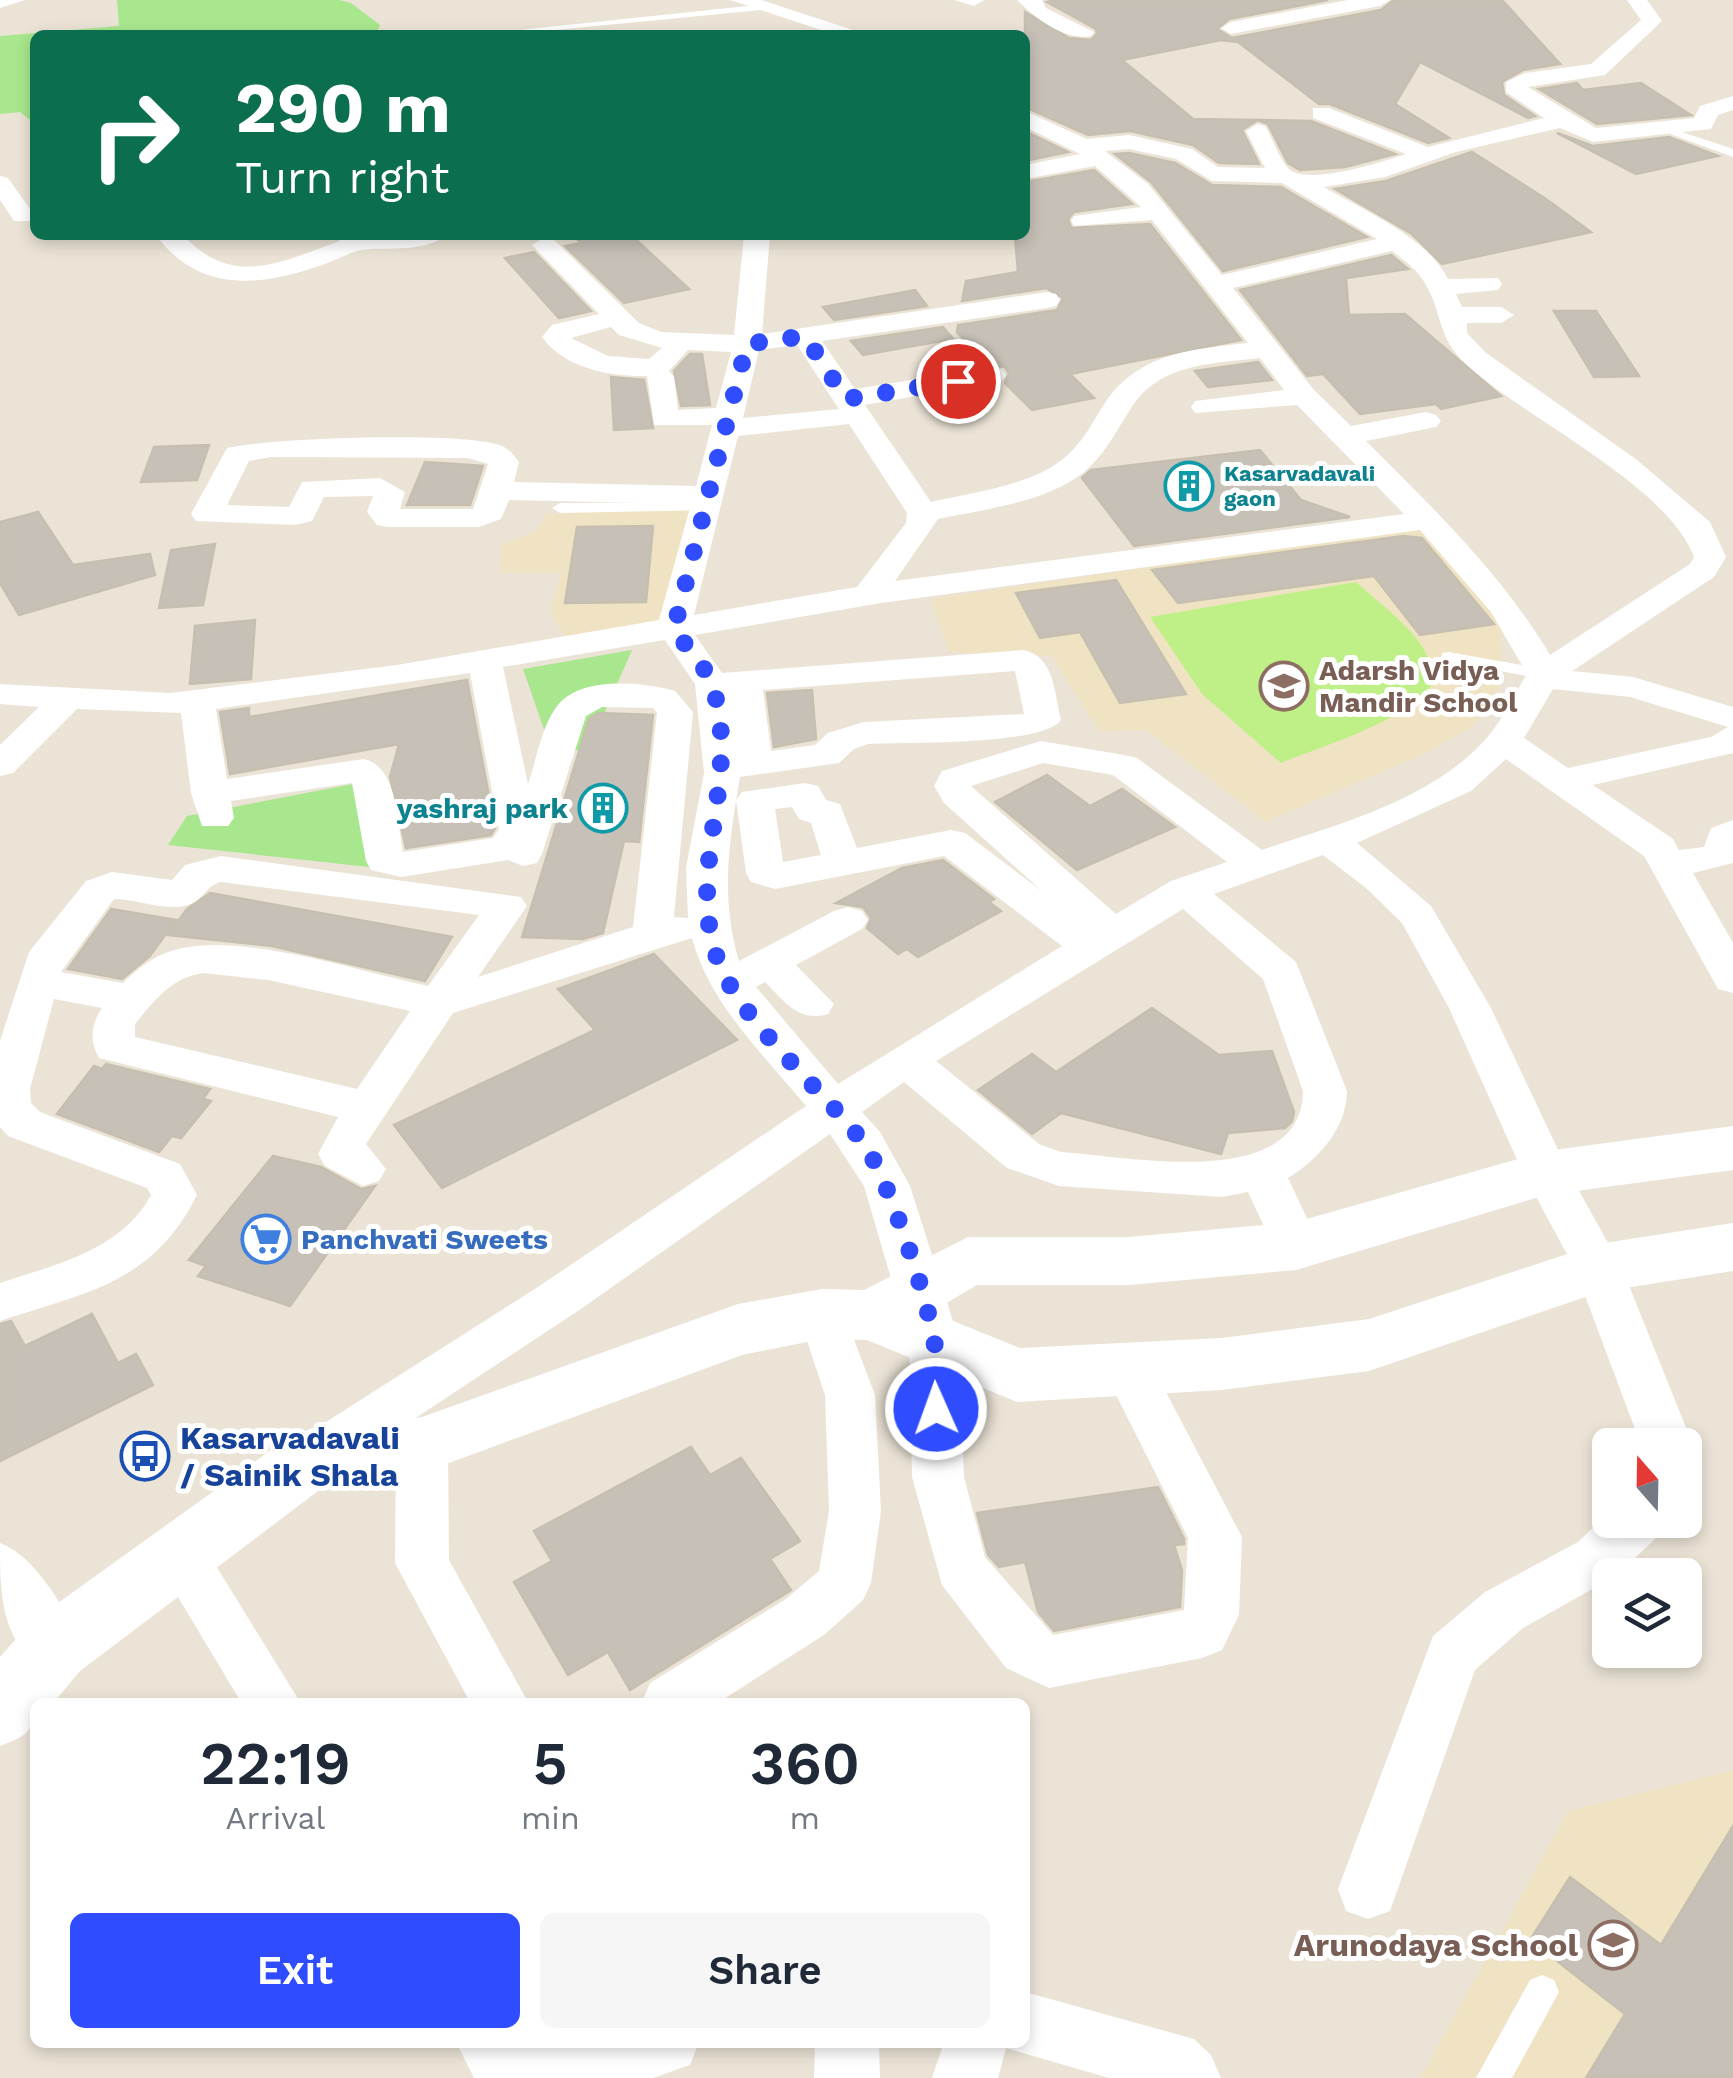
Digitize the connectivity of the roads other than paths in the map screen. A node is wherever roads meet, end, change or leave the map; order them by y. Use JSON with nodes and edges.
{"nodes":[{"id":1,"x":16,"y":0,"type":"edge"},
{"id":2,"x":800,"y":0,"type":"edge"},
{"id":3,"x":964,"y":0,"type":"edge"},
{"id":4,"x":974,"y":0,"type":"edge"},
{"id":5,"x":1027,"y":0,"type":"edge"},
{"id":6,"x":1380,"y":0,"type":"edge"},
{"id":7,"x":1637,"y":0,"type":"edge"},
{"id":8,"x":0,"y":2,"type":"edge"},
{"id":9,"x":758,"y":7,"type":"edge"},
{"id":10,"x":1057,"y":21,"type":"junction"},
{"id":11,"x":1231,"y":28,"type":"dead end"},
{"id":12,"x":524,"y":30,"type":"dead end"},
{"id":13,"x":840,"y":30,"type":"edge"},
{"id":14,"x":1020,"y":30,"type":"dead end"},
{"id":15,"x":1084,"y":32,"type":"dead end"},
{"id":16,"x":1733,"y":104,"type":"edge"},
{"id":17,"x":1321,"y":113,"type":"dead end"},
{"id":18,"x":1030,"y":121,"type":"edge"},
{"id":19,"x":1562,"y":121,"type":"junction"},
{"id":20,"x":1257,"y":131,"type":"dead end"},
{"id":21,"x":1674,"y":132,"type":"dead end"},
{"id":22,"x":1092,"y":152,"type":"junction"},
{"id":23,"x":1733,"y":153,"type":"edge"},
{"id":24,"x":1426,"y":154,"type":"junction"},
{"id":25,"x":1030,"y":171,"type":"edge"},
{"id":26,"x":1293,"y":179,"type":"junction"},
{"id":27,"x":0,"y":182,"type":"edge"},
{"id":28,"x":1158,"y":212,"type":"junction"},
{"id":29,"x":19,"y":216,"type":"edge"},
{"id":30,"x":1082,"y":222,"type":"dead end"},
{"id":31,"x":174,"y":240,"type":"edge"},
{"id":32,"x":347,"y":240,"type":"edge"},
{"id":33,"x":757,"y":240,"type":"edge"},
{"id":34,"x":1397,"y":242,"type":"junction"},
{"id":35,"x":544,"y":244,"type":"dead end"},
{"id":36,"x":1489,"y":284,"type":"dead end"},
{"id":37,"x":1214,"y":285,"type":"junction"},
{"id":38,"x":1047,"y":300,"type":"dead end"},
{"id":39,"x":1447,"y":301,"type":"junction"},
{"id":40,"x":1501,"y":315,"type":"dead end"},
{"id":41,"x":617,"y":317,"type":"junction"},
{"id":42,"x":805,"y":336,"type":"junction"},
{"id":43,"x":680,"y":341,"type":"junction"},
{"id":44,"x":747,"y":344,"type":"junction"},
{"id":45,"x":1269,"y":349,"type":"junction"},
{"id":46,"x":992,"y":375,"type":"dead end"},
{"id":47,"x":660,"y":377,"type":"dead end"},
{"id":48,"x":1304,"y":396,"type":"junction"},
{"id":49,"x":1205,"y":407,"type":"dead end"},
{"id":50,"x":843,"y":409,"type":"junction"},
{"id":51,"x":727,"y":422,"type":"junction"},
{"id":52,"x":1426,"y":422,"type":"dead end"},
{"id":53,"x":1344,"y":436,"type":"junction"},
{"id":54,"x":497,"y":491,"type":"junction"},
{"id":55,"x":706,"y":501,"type":"junction"},
{"id":56,"x":560,"y":508,"type":"dead end"},
{"id":57,"x":923,"y":513,"type":"junction"},
{"id":58,"x":1428,"y":520,"type":"junction"},
{"id":59,"x":868,"y":595,"type":"junction"},
{"id":60,"x":674,"y":629,"type":"junction"},
{"id":61,"x":1448,"y":657,"type":"dead end"},
{"id":62,"x":484,"y":661,"type":"junction"},
{"id":63,"x":1544,"y":674,"type":"junction"},
{"id":64,"x":724,"y":689,"type":"junction"},
{"id":65,"x":0,"y":694,"type":"edge"},
{"id":66,"x":69,"y":697,"type":"junction"},
{"id":67,"x":663,"y":698,"type":"junction"},
{"id":68,"x":197,"y":700,"type":"junction"},
{"id":69,"x":1733,"y":718,"type":"edge"},
{"id":70,"x":1733,"y":737,"type":"edge"},
{"id":71,"x":1504,"y":741,"type":"junction"},
{"id":72,"x":0,"y":764,"type":"edge"},
{"id":73,"x":739,"y":766,"type":"junction"},
{"id":74,"x":1566,"y":780,"type":"junction"},
{"id":75,"x":1733,"y":832,"type":"edge"},
{"id":76,"x":1326,"y":840,"type":"junction"},
{"id":77,"x":842,"y":862,"type":"dead end"},
{"id":78,"x":1256,"y":864,"type":"junction"},
{"id":79,"x":1668,"y":864,"type":"junction"},
{"id":80,"x":1185,"y":890,"type":"junction"},
{"id":81,"x":507,"y":906,"type":"junction"},
{"id":82,"x":848,"y":920,"type":"dead end"},
{"id":83,"x":708,"y":923,"type":"junction"},
{"id":84,"x":652,"y":934,"type":"junction"},
{"id":85,"x":1101,"y":940,"type":"junction"},
{"id":86,"x":768,"y":962,"type":"junction"},
{"id":87,"x":1733,"y":979,"type":"edge"},
{"id":88,"x":38,"y":982,"type":"junction"},
{"id":89,"x":730,"y":983,"type":"junction"},
{"id":90,"x":132,"y":998,"type":"junction"},
{"id":91,"x":438,"y":1003,"type":"junction"},
{"id":92,"x":813,"y":1004,"type":"dead end"},
{"id":93,"x":905,"y":1060,"type":"junction"},
{"id":94,"x":367,"y":1108,"type":"junction"},
{"id":95,"x":834,"y":1109,"type":"junction"},
{"id":96,"x":1733,"y":1148,"type":"edge"},
{"id":97,"x":363,"y":1169,"type":"dead end"},
{"id":98,"x":1262,"y":1172,"type":"junction"},
{"id":99,"x":1546,"y":1172,"type":"junction"},
{"id":100,"x":1296,"y":1246,"type":"junction"},
{"id":101,"x":1733,"y":1247,"type":"edge"},
{"id":102,"x":1598,"y":1268,"type":"junction"},
{"id":103,"x":0,"y":1302,"type":"edge"},
{"id":104,"x":887,"y":1314,"type":"junction"},
{"id":105,"x":1128,"y":1369,"type":"junction"},
{"id":106,"x":1660,"y":1428,"type":"edge"},
{"id":107,"x":422,"y":1445,"type":"junction"},
{"id":108,"x":302,"y":1464,"type":"junction"},
{"id":109,"x":1619,"y":1538,"type":"edge"},
{"id":110,"x":181,"y":1557,"type":"junction"},
{"id":111,"x":0,"y":1567,"type":"edge"},
{"id":112,"x":22,"y":1676,"type":"edge"},
{"id":113,"x":269,"y":1698,"type":"edge"},
{"id":114,"x":498,"y":1698,"type":"edge"},
{"id":115,"x":676,"y":1698,"type":"edge"},
{"id":116,"x":1368,"y":1889,"type":"dead end"},
{"id":117,"x":1542,"y":1992,"type":"dead end"},
{"id":118,"x":1030,"y":2025,"type":"edge"},
{"id":119,"x":492,"y":2048,"type":"edge"},
{"id":120,"x":847,"y":2048,"type":"edge"},
{"id":121,"x":974,"y":2048,"type":"edge"},
{"id":122,"x":645,"y":2057,"type":"edge"},
{"id":123,"x":511,"y":2078,"type":"edge"},
{"id":124,"x":532,"y":2078,"type":"edge"},
{"id":125,"x":847,"y":2078,"type":"edge"},
{"id":126,"x":965,"y":2078,"type":"edge"},
{"id":127,"x":1188,"y":2078,"type":"edge"},
{"id":128,"x":1493,"y":2078,"type":"edge"}],
"edges":[{"from":1,"to":8,"type":"street"},
{"from":2,"to":9,"type":"street"},
{"from":3,"to":4,"type":"street"},
{"from":5,"to":10,"type":"street"},
{"from":6,"to":11,"type":"street"},
{"from":7,"to":19,"type":"street"},
{"from":9,"to":12,"type":"lane"},
{"from":9,"to":13,"type":"street"},
{"from":10,"to":14,"type":"street"},
{"from":10,"to":15,"type":"street"},
{"from":16,"to":19,"type":"street"},
{"from":17,"to":24,"type":"street"},
{"from":18,"to":22,"type":"street"},
{"from":19,"to":24,"type":"street"},
{"from":20,"to":26,"type":"street"},
{"from":21,"to":23,"type":"lane"},
{"from":22,"to":25,"type":"street"},
{"from":22,"to":26,"type":"street"},
{"from":22,"to":28,"type":"street"},
{"from":24,"to":26,"type":"street"},
{"from":26,"to":34,"type":"street"},
{"from":27,"to":29,"type":"street"},
{"from":28,"to":30,"type":"street"},
{"from":28,"to":37,"type":"street"},
{"from":31,"to":32,"type":"street"},
{"from":33,"to":44,"type":"street"},
{"from":34,"to":37,"type":"street"},
{"from":34,"to":39,"type":"street"},
{"from":35,"to":41,"type":"street"},
{"from":36,"to":39,"type":"street"},
{"from":37,"to":45,"type":"street"},
{"from":38,"to":42,"type":"street"},
{"from":39,"to":40,"type":"street"},
{"from":39,"to":63,"type":"street"},
{"from":41,"to":43,"type":"street"},
{"from":41,"to":43,"type":"street"},
{"from":42,"to":44,"type":"street"},
{"from":42,"to":50,"type":"street"},
{"from":43,"to":44,"type":"street"},
{"from":44,"to":51,"type":"street"},
{"from":45,"to":48,"type":"street"},
{"from":45,"to":57,"type":"street"},
{"from":46,"to":50,"type":"street"},
{"from":47,"to":51,"type":"street"},
{"from":48,"to":49,"type":"street"},
{"from":48,"to":53,"type":"street"},
{"from":50,"to":51,"type":"street"},
{"from":50,"to":57,"type":"street"},
{"from":51,"to":55,"type":"street"},
{"from":52,"to":53,"type":"street"},
{"from":53,"to":58,"type":"street"},
{"from":54,"to":54,"type":"street"},
{"from":54,"to":55,"type":"street"},
{"from":55,"to":56,"type":"lane"},
{"from":55,"to":60,"type":"street"},
{"from":57,"to":59,"type":"street"},
{"from":58,"to":59,"type":"street"},
{"from":58,"to":63,"type":"street"},
{"from":59,"to":60,"type":"street"},
{"from":60,"to":62,"type":"street"},
{"from":60,"to":64,"type":"street"},
{"from":61,"to":63,"type":"lane"},
{"from":62,"to":68,"type":"street"},
{"from":62,"to":68,"type":"street"},
{"from":63,"to":69,"type":"street"},
{"from":63,"to":71,"type":"street"},
{"from":64,"to":67,"type":"street"},
{"from":64,"to":73,"type":"street"},
{"from":64,"to":73,"type":"street"},
{"from":65,"to":66,"type":"street"},
{"from":66,"to":68,"type":"street"},
{"from":66,"to":72,"type":"street"},
{"from":67,"to":81,"type":"street"},
{"from":67,"to":84,"type":"street"},
{"from":70,"to":74,"type":"street"},
{"from":71,"to":74,"type":"street"},
{"from":71,"to":76,"type":"street"},
{"from":73,"to":83,"type":"street"},
{"from":74,"to":79,"type":"street"},
{"from":75,"to":79,"type":"street"},
{"from":76,"to":78,"type":"street"},
{"from":76,"to":99,"type":"street"},
{"from":77,"to":85,"type":"street"},
{"from":78,"to":80,"type":"street"},
{"from":78,"to":85,"type":"street"},
{"from":79,"to":87,"type":"street"},
{"from":80,"to":85,"type":"street"},
{"from":80,"to":98,"type":"street"},
{"from":81,"to":88,"type":"street"},
{"from":81,"to":91,"type":"street"},
{"from":82,"to":86,"type":"street"},
{"from":83,"to":84,"type":"street"},
{"from":83,"to":89,"type":"street"},
{"from":84,"to":91,"type":"street"},
{"from":85,"to":93,"type":"street"},
{"from":86,"to":89,"type":"street"},
{"from":86,"to":92,"type":"street"},
{"from":88,"to":90,"type":"street"},
{"from":88,"to":103,"type":"street"},
{"from":89,"to":95,"type":"street"},
{"from":90,"to":91,"type":"street"},
{"from":90,"to":94,"type":"street"},
{"from":91,"to":94,"type":"street"},
{"from":93,"to":95,"type":"street"},
{"from":93,"to":98,"type":"street"},
{"from":94,"to":97,"type":"street"},
{"from":95,"to":104,"type":"street"},
{"from":95,"to":108,"type":"street"},
{"from":96,"to":99,"type":"street"},
{"from":98,"to":100,"type":"street"},
{"from":99,"to":100,"type":"street"},
{"from":99,"to":102,"type":"street"},
{"from":100,"to":104,"type":"street"},
{"from":101,"to":102,"type":"street"},
{"from":102,"to":105,"type":"street"},
{"from":102,"to":106,"type":"street"},
{"from":104,"to":105,"type":"street"},
{"from":104,"to":105,"type":"street"},
{"from":104,"to":107,"type":"street"},
{"from":104,"to":115,"type":"street"},
{"from":107,"to":108,"type":"street"},
{"from":107,"to":114,"type":"street"},
{"from":108,"to":110,"type":"street"},
{"from":109,"to":116,"type":"street"},
{"from":110,"to":112,"type":"street"},
{"from":110,"to":113,"type":"street"},
{"from":111,"to":112,"type":"street"},
{"from":117,"to":128,"type":"lane"},
{"from":118,"to":127,"type":"street"},
{"from":119,"to":123,"type":"street"},
{"from":120,"to":125,"type":"street"},
{"from":121,"to":126,"type":"street"},
{"from":122,"to":124,"type":"street"}]}
